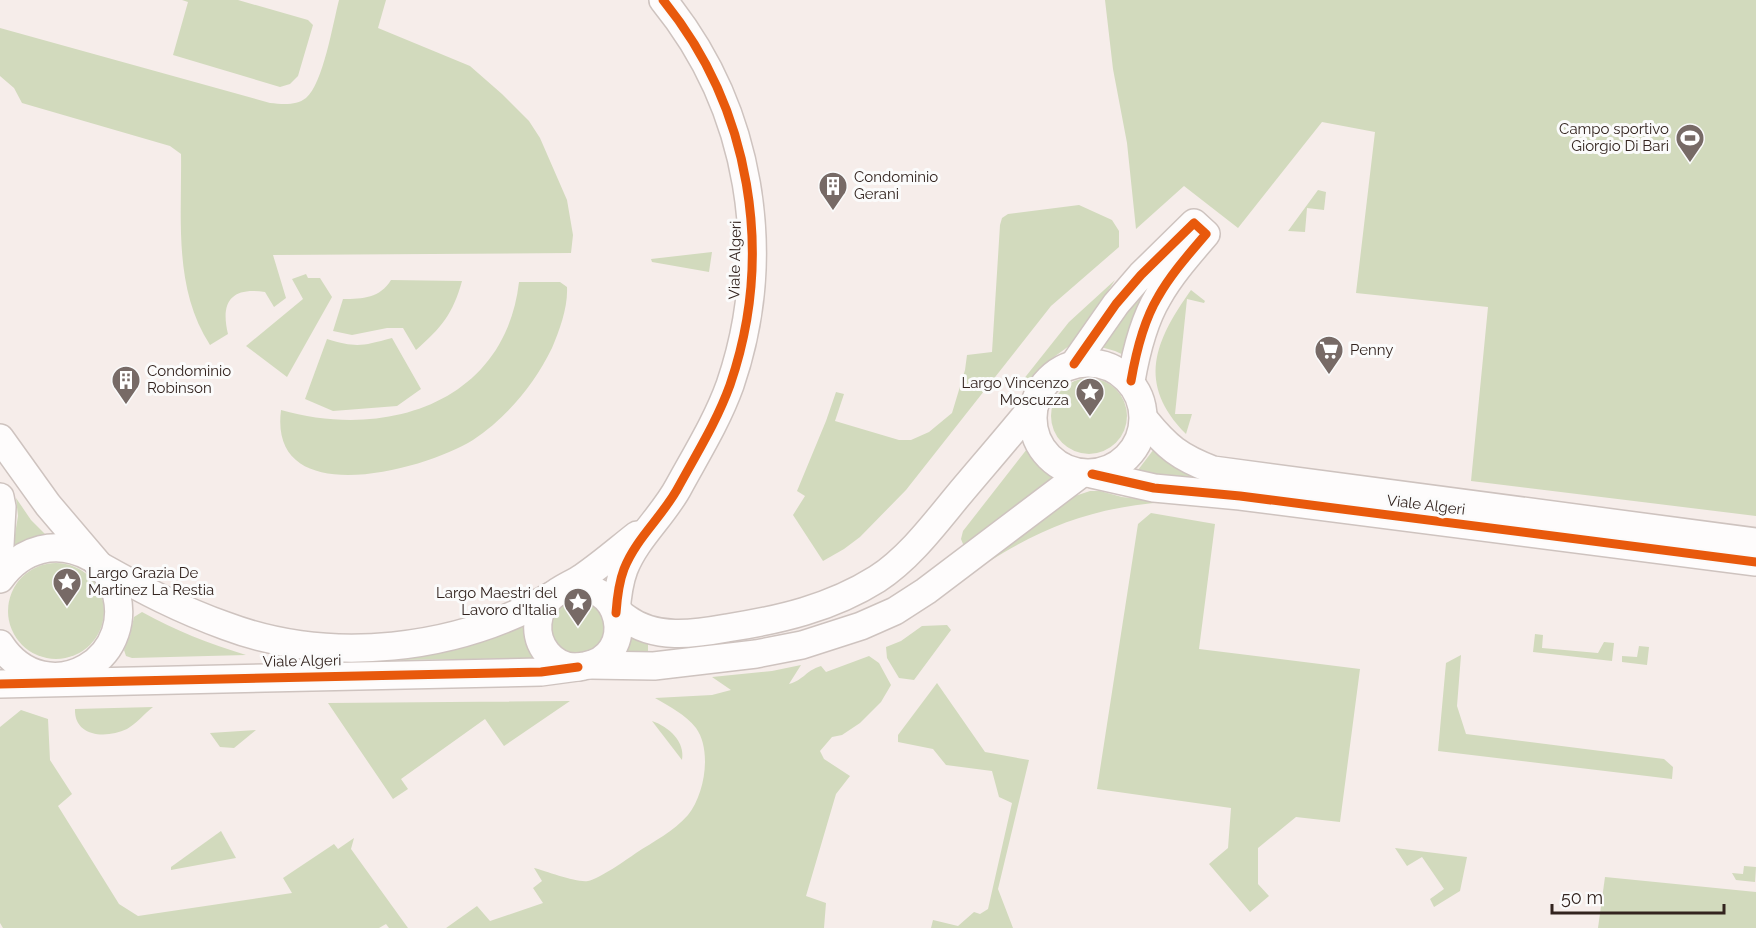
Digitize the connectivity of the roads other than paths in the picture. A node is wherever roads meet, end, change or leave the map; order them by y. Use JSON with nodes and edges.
{"nodes":[{"id":1,"x":663,"y":0,"type":"edge"},
{"id":2,"x":1074,"y":364,"type":"junction"},
{"id":3,"x":1131,"y":381,"type":"junction"},
{"id":4,"x":1035,"y":404,"type":"junction"},
{"id":5,"x":1145,"y":420,"type":"junction"},
{"id":6,"x":0,"y":438,"type":"edge"},
{"id":7,"x":1087,"y":473,"type":"junction"},
{"id":8,"x":0,"y":497,"type":"edge"},
{"id":9,"x":657,"y":519,"type":"junction"},
{"id":10,"x":1756,"y":542,"type":"edge"},
{"id":11,"x":0,"y":545,"type":"edge"},
{"id":12,"x":97,"y":562,"type":"junction"},
{"id":13,"x":1756,"y":562,"type":"edge"},
{"id":14,"x":0,"y":579,"type":"edge"},
{"id":15,"x":558,"y":592,"type":"junction"},
{"id":16,"x":614,"y":608,"type":"junction"},
{"id":17,"x":0,"y":644,"type":"edge"},
{"id":18,"x":584,"y":666,"type":"junction"},
{"id":19,"x":34,"y":680,"type":"edge"}],
"edges":[{"from":1,"to":9,"type":"street","name":"Viale Algeri"},
{"from":2,"to":3,"type":"street"},
{"from":2,"to":3,"type":"street"},
{"from":2,"to":4,"type":"street"},
{"from":3,"to":5,"type":"street"},
{"from":4,"to":7,"type":"street"},
{"from":4,"to":16,"type":"street"},
{"from":5,"to":7,"type":"street"},
{"from":5,"to":10,"type":"street","name":"Viale Algeri"},
{"from":6,"to":12,"type":"street"},
{"from":7,"to":13,"type":"street","name":"Viale Algeri"},
{"from":7,"to":18,"type":"street","name":"Viale Algeri"},
{"from":8,"to":11,"type":"street"},
{"from":9,"to":15,"type":"street","name":"Viale Algeri"},
{"from":9,"to":16,"type":"street","name":"Viale Algeri"},
{"from":12,"to":14,"type":"street"},
{"from":12,"to":15,"type":"street","name":"Viale Algeri"},
{"from":12,"to":19,"type":"street"},
{"from":15,"to":16,"type":"street"},
{"from":15,"to":18,"type":"street"},
{"from":16,"to":18,"type":"street"},
{"from":17,"to":19,"type":"street"},
{"from":18,"to":19,"type":"street","name":"Viale Algeri"}]}
